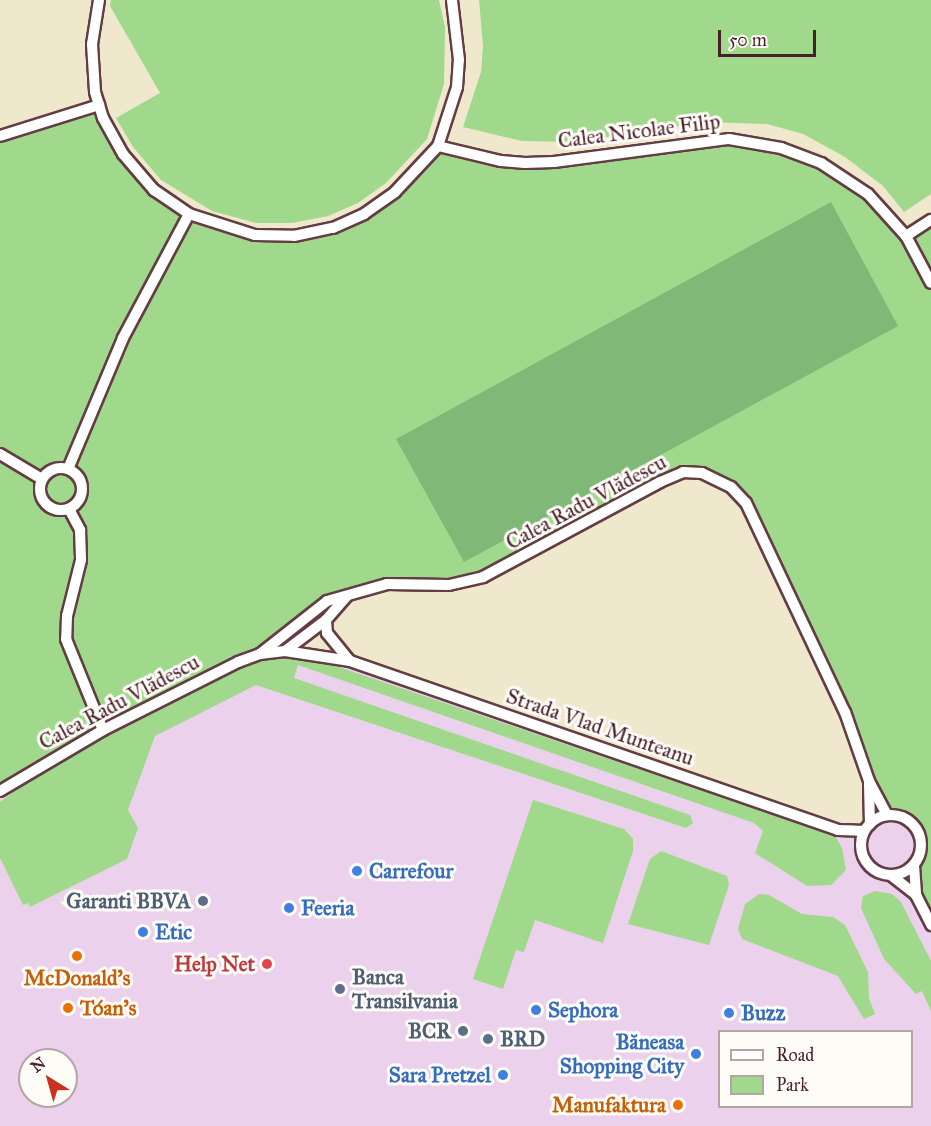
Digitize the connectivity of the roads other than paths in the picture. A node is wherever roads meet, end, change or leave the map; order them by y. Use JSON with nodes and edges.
{"nodes":[{"id":1,"x":99,"y":0,"type":"edge"},
{"id":2,"x":452,"y":0,"type":"edge"},
{"id":3,"x":99,"y":105,"type":"junction"},
{"id":4,"x":0,"y":136,"type":"edge"},
{"id":5,"x":438,"y":146,"type":"junction"},
{"id":6,"x":189,"y":214,"type":"junction"},
{"id":7,"x":931,"y":220,"type":"edge"},
{"id":8,"x":906,"y":236,"type":"junction"},
{"id":9,"x":931,"y":283,"type":"edge"},
{"id":10,"x":0,"y":454,"type":"edge"},
{"id":11,"x":68,"y":469,"type":"junction"},
{"id":12,"x":42,"y":479,"type":"junction"},
{"id":13,"x":69,"y":509,"type":"junction"},
{"id":14,"x":350,"y":594,"type":"junction"},
{"id":15,"x":311,"y":611,"type":"junction"},
{"id":16,"x":326,"y":620,"type":"junction"},
{"id":17,"x":304,"y":638,"type":"junction"},
{"id":18,"x":285,"y":651,"type":"junction"},
{"id":19,"x":314,"y":653,"type":"junction"},
{"id":20,"x":260,"y":654,"type":"junction"},
{"id":21,"x":350,"y":661,"type":"junction"},
{"id":22,"x":103,"y":730,"type":"junction"},
{"id":23,"x":869,"y":781,"type":"junction"},
{"id":24,"x":0,"y":791,"type":"edge"},
{"id":25,"x":887,"y":815,"type":"junction"},
{"id":26,"x":867,"y":827,"type":"junction"},
{"id":27,"x":838,"y":831,"type":"junction"},
{"id":28,"x":860,"y":848,"type":"junction"},
{"id":29,"x":914,"y":865,"type":"junction"},
{"id":30,"x":892,"y":876,"type":"junction"},
{"id":31,"x":916,"y":895,"type":"junction"},
{"id":32,"x":931,"y":926,"type":"edge"}],
"edges":[{"from":1,"to":3,"type":"street"},
{"from":2,"to":5,"type":"street"},
{"from":3,"to":4,"type":"street"},
{"from":3,"to":6,"type":"street"},
{"from":5,"to":6,"type":"street"},
{"from":5,"to":8,"type":"street","name":"Calea Nicolae Filip"},
{"from":6,"to":11,"type":"street"},
{"from":7,"to":8,"type":"street"},
{"from":8,"to":9,"type":"street","name":"Calea Nicolae Filip"},
{"from":10,"to":12,"type":"street"},
{"from":11,"to":12,"type":"street"},
{"from":11,"to":13,"type":"street"},
{"from":12,"to":13,"type":"street"},
{"from":13,"to":22,"type":"street"},
{"from":14,"to":15,"type":"street","name":"Calea Radu Vlădescu"},
{"from":14,"to":16,"type":"street","name":"Calea Radu Vlădescu"},
{"from":14,"to":23,"type":"street","name":"Calea Radu Vlădescu"},
{"from":15,"to":17,"type":"street"},
{"from":15,"to":20,"type":"street","name":"Calea Radu Vlădescu"},
{"from":16,"to":17,"type":"street","name":"Calea Radu Vlădescu"},
{"from":16,"to":21,"type":"street"},
{"from":17,"to":18,"type":"street","name":"Calea Radu Vlădescu"},
{"from":17,"to":19,"type":"street"},
{"from":18,"to":19,"type":"street","name":"Calea Radu Vlădescu"},
{"from":18,"to":20,"type":"street","name":"Calea Radu Vlădescu"},
{"from":19,"to":21,"type":"street","name":"Calea Radu Vlădescu"},
{"from":20,"to":22,"type":"street","name":"Calea Radu Vlădescu"},
{"from":21,"to":27,"type":"street","name":"Strada Vlad Munteanu"},
{"from":22,"to":24,"type":"street","name":"Calea Radu Vlădescu"},
{"from":23,"to":25,"type":"street","name":"Calea Radu Vlădescu"},
{"from":23,"to":26,"type":"street","name":"Calea Radu Vlădescu"},
{"from":25,"to":26,"type":"street"},
{"from":25,"to":29,"type":"street"},
{"from":26,"to":27,"type":"street","name":"Strada Vlad Munteanu"},
{"from":26,"to":28,"type":"street"},
{"from":27,"to":28,"type":"street","name":"Strada Vlad Munteanu"},
{"from":28,"to":30,"type":"street"},
{"from":29,"to":30,"type":"street"},
{"from":29,"to":31,"type":"street"},
{"from":30,"to":31,"type":"street"},
{"from":31,"to":32,"type":"street"}]}
